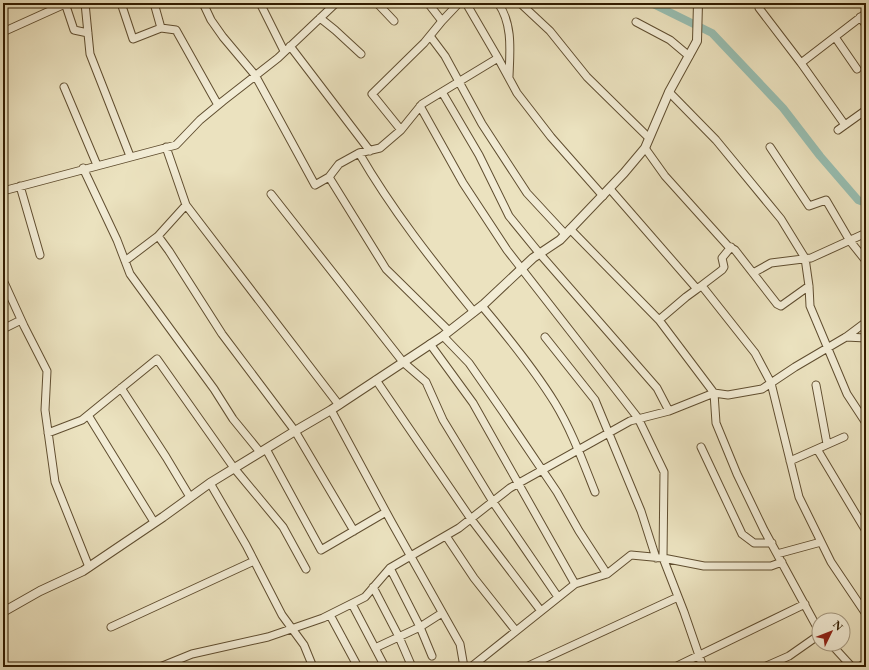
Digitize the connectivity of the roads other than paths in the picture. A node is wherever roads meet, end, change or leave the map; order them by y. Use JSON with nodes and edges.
{"nodes":[{"id":1,"x":65,"y":3,"type":"edge"},
{"id":2,"x":85,"y":3,"type":"edge"},
{"id":3,"x":121,"y":3,"type":"edge"},
{"id":4,"x":154,"y":3,"type":"edge"},
{"id":5,"x":203,"y":3,"type":"edge"},
{"id":6,"x":260,"y":3,"type":"edge"},
{"id":7,"x":336,"y":3,"type":"edge"},
{"id":8,"x":378,"y":3,"type":"edge"},
{"id":9,"x":428,"y":3,"type":"edge"},
{"id":10,"x":459,"y":3,"type":"edge"},
{"id":11,"x":466,"y":3,"type":"edge"},
{"id":12,"x":498,"y":3,"type":"edge"},
{"id":13,"x":520,"y":3,"type":"edge"},
{"id":14,"x":698,"y":3,"type":"edge"},
{"id":15,"x":759,"y":8,"type":"dead end"},
{"id":16,"x":863,"y":15,"type":"edge"},
{"id":17,"x":320,"y":18,"type":"junction"},
{"id":18,"x":442,"y":20,"type":"junction"},
{"id":19,"x":394,"y":21,"type":"dead end"},
{"id":20,"x":636,"y":22,"type":"dead end"},
{"id":21,"x":866,"y":25,"type":"edge"},
{"id":22,"x":161,"y":28,"type":"junction"},
{"id":23,"x":3,"y":32,"type":"edge"},
{"id":24,"x":88,"y":33,"type":"junction"},
{"id":25,"x":430,"y":36,"type":"junction"},
{"id":26,"x":835,"y":37,"type":"junction"},
{"id":27,"x":290,"y":46,"type":"junction"},
{"id":28,"x":284,"y":52,"type":"junction"},
{"id":29,"x":361,"y":54,"type":"dead end"},
{"id":30,"x":689,"y":56,"type":"junction"},
{"id":31,"x":498,"y":58,"type":"junction"},
{"id":32,"x":801,"y":63,"type":"junction"},
{"id":33,"x":856,"y":69,"type":"dead end"},
{"id":34,"x":255,"y":74,"type":"junction"},
{"id":35,"x":509,"y":77,"type":"junction"},
{"id":36,"x":458,"y":82,"type":"junction"},
{"id":37,"x":64,"y":87,"type":"dead end"},
{"id":38,"x":442,"y":92,"type":"junction"},
{"id":39,"x":669,"y":92,"type":"junction"},
{"id":40,"x":218,"y":105,"type":"junction"},
{"id":41,"x":420,"y":106,"type":"junction"},
{"id":42,"x":866,"y":110,"type":"edge"},
{"id":43,"x":845,"y":125,"type":"junction"},
{"id":44,"x":400,"y":130,"type":"junction"},
{"id":45,"x":838,"y":130,"type":"dead end"},
{"id":46,"x":649,"y":138,"type":"junction"},
{"id":47,"x":166,"y":147,"type":"junction"},
{"id":48,"x":770,"y":147,"type":"dead end"},
{"id":49,"x":645,"y":148,"type":"junction"},
{"id":50,"x":370,"y":151,"type":"junction"},
{"id":51,"x":359,"y":153,"type":"junction"},
{"id":52,"x":130,"y":156,"type":"junction"},
{"id":53,"x":97,"y":165,"type":"junction"},
{"id":54,"x":83,"y":168,"type":"junction"},
{"id":55,"x":329,"y":177,"type":"junction"},
{"id":56,"x":20,"y":186,"type":"junction"},
{"id":57,"x":610,"y":189,"type":"junction"},
{"id":58,"x":3,"y":190,"type":"edge"},
{"id":59,"x":271,"y":194,"type":"dead end"},
{"id":60,"x":603,"y":196,"type":"junction"},
{"id":61,"x":186,"y":205,"type":"junction"},
{"id":62,"x":568,"y":232,"type":"junction"},
{"id":63,"x":866,"y":233,"type":"edge"},
{"id":64,"x":158,"y":236,"type":"junction"},
{"id":65,"x":850,"y":241,"type":"junction"},
{"id":66,"x":731,"y":247,"type":"junction"},
{"id":67,"x":540,"y":254,"type":"junction"},
{"id":68,"x":40,"y":255,"type":"dead end"},
{"id":69,"x":805,"y":258,"type":"junction"},
{"id":70,"x":125,"y":261,"type":"junction"},
{"id":71,"x":866,"y":261,"type":"edge"},
{"id":72,"x":521,"y":269,"type":"junction"},
{"id":73,"x":752,"y":274,"type":"junction"},
{"id":74,"x":3,"y":280,"type":"edge"},
{"id":75,"x":809,"y":286,"type":"junction"},
{"id":76,"x":700,"y":288,"type":"junction"},
{"id":77,"x":482,"y":306,"type":"junction"},
{"id":78,"x":474,"y":312,"type":"junction"},
{"id":79,"x":21,"y":320,"type":"junction"},
{"id":80,"x":659,"y":320,"type":"junction"},
{"id":81,"x":866,"y":322,"type":"edge"},
{"id":82,"x":3,"y":329,"type":"edge"},
{"id":83,"x":446,"y":334,"type":"junction"},
{"id":84,"x":545,"y":337,"type":"dead end"},
{"id":85,"x":846,"y":337,"type":"junction"},
{"id":86,"x":866,"y":338,"type":"edge"},
{"id":87,"x":430,"y":344,"type":"junction"},
{"id":88,"x":828,"y":348,"type":"junction"},
{"id":89,"x":403,"y":362,"type":"junction"},
{"id":90,"x":376,"y":380,"type":"junction"},
{"id":91,"x":771,"y":383,"type":"junction"},
{"id":92,"x":816,"y":385,"type":"dead end"},
{"id":93,"x":121,"y":388,"type":"junction"},
{"id":94,"x":714,"y":393,"type":"junction"},
{"id":95,"x":339,"y":405,"type":"junction"},
{"id":96,"x":331,"y":410,"type":"junction"},
{"id":97,"x":669,"y":411,"type":"junction"},
{"id":98,"x":88,"y":415,"type":"junction"},
{"id":99,"x":638,"y":418,"type":"junction"},
{"id":100,"x":866,"y":423,"type":"edge"},
{"id":101,"x":295,"y":431,"type":"junction"},
{"id":102,"x":608,"y":432,"type":"junction"},
{"id":103,"x":48,"y":433,"type":"junction"},
{"id":104,"x":844,"y":437,"type":"dead end"},
{"id":105,"x":827,"y":444,"type":"junction"},
{"id":106,"x":701,"y":447,"type":"dead end"},
{"id":107,"x":579,"y":449,"type":"junction"},
{"id":108,"x":817,"y":449,"type":"junction"},
{"id":109,"x":263,"y":451,"type":"junction"},
{"id":110,"x":790,"y":461,"type":"junction"},
{"id":111,"x":234,"y":468,"type":"junction"},
{"id":112,"x":542,"y":470,"type":"junction"},
{"id":113,"x":210,"y":483,"type":"junction"},
{"id":114,"x":518,"y":484,"type":"junction"},
{"id":115,"x":595,"y":492,"type":"dead end"},
{"id":116,"x":190,"y":497,"type":"junction"},
{"id":117,"x":493,"y":502,"type":"junction"},
{"id":118,"x":386,"y":512,"type":"junction"},
{"id":119,"x":471,"y":519,"type":"junction"},
{"id":120,"x":154,"y":522,"type":"junction"},
{"id":121,"x":354,"y":531,"type":"junction"},
{"id":122,"x":866,"y":531,"type":"edge"},
{"id":123,"x":446,"y":536,"type":"junction"},
{"id":124,"x":821,"y":542,"type":"junction"},
{"id":125,"x":772,"y":543,"type":"junction"},
{"id":126,"x":777,"y":554,"type":"junction"},
{"id":127,"x":410,"y":556,"type":"junction"},
{"id":128,"x":660,"y":558,"type":"junction"},
{"id":129,"x":254,"y":561,"type":"junction"},
{"id":130,"x":782,"y":562,"type":"junction"},
{"id":131,"x":88,"y":567,"type":"junction"},
{"id":132,"x":390,"y":568,"type":"junction"},
{"id":133,"x":306,"y":569,"type":"dead end"},
{"id":134,"x":607,"y":574,"type":"junction"},
{"id":135,"x":575,"y":584,"type":"junction"},
{"id":136,"x":373,"y":587,"type":"junction"},
{"id":137,"x":558,"y":597,"type":"junction"},
{"id":138,"x":678,"y":597,"type":"junction"},
{"id":139,"x":352,"y":604,"type":"junction"},
{"id":140,"x":805,"y":604,"type":"junction"},
{"id":141,"x":541,"y":611,"type":"junction"},
{"id":142,"x":3,"y":612,"type":"edge"},
{"id":143,"x":442,"y":613,"type":"junction"},
{"id":144,"x":866,"y":614,"type":"edge"},
{"id":145,"x":330,"y":615,"type":"junction"},
{"id":146,"x":811,"y":616,"type":"edge"},
{"id":147,"x":111,"y":627,"type":"dead end"},
{"id":148,"x":420,"y":627,"type":"junction"},
{"id":149,"x":292,"y":629,"type":"junction"},
{"id":150,"x":516,"y":631,"type":"junction"},
{"id":151,"x":399,"y":637,"type":"junction"},
{"id":152,"x":811,"y":641,"type":"edge"},
{"id":153,"x":375,"y":648,"type":"junction"},
{"id":154,"x":838,"y":652,"type":"edge"},
{"id":155,"x":432,"y":656,"type":"dead end"},
{"id":156,"x":699,"y":656,"type":"junction"},
{"id":157,"x":866,"y":663,"type":"edge"},
{"id":158,"x":160,"y":667,"type":"edge"},
{"id":159,"x":313,"y":667,"type":"edge"},
{"id":160,"x":358,"y":667,"type":"edge"},
{"id":161,"x":385,"y":667,"type":"edge"},
{"id":162,"x":412,"y":667,"type":"edge"},
{"id":163,"x":464,"y":667,"type":"edge"},
{"id":164,"x":471,"y":667,"type":"edge"},
{"id":165,"x":526,"y":667,"type":"edge"},
{"id":166,"x":675,"y":667,"type":"edge"},
{"id":167,"x":703,"y":667,"type":"edge"},
{"id":168,"x":764,"y":667,"type":"edge"},
{"id":169,"x":852,"y":667,"type":"edge"},
{"id":170,"x":859,"y":667,"type":"edge"}],
"edges":[{"from":1,"to":23,"type":"street"},
{"from":1,"to":24,"type":"street"},
{"from":2,"to":24,"type":"street"},
{"from":3,"to":22,"type":"street"},
{"from":4,"to":22,"type":"street"},
{"from":5,"to":34,"type":"street"},
{"from":6,"to":28,"type":"street"},
{"from":7,"to":17,"type":"street"},
{"from":8,"to":19,"type":"street"},
{"from":9,"to":18,"type":"street"},
{"from":10,"to":18,"type":"street"},
{"from":11,"to":31,"type":"street"},
{"from":12,"to":35,"type":"street"},
{"from":13,"to":46,"type":"street"},
{"from":14,"to":30,"type":"street"},
{"from":15,"to":32,"type":"street"},
{"from":16,"to":21,"type":"street"},
{"from":16,"to":26,"type":"street"},
{"from":17,"to":27,"type":"street"},
{"from":17,"to":29,"type":"street"},
{"from":18,"to":25,"type":"street"},
{"from":20,"to":30,"type":"street"},
{"from":22,"to":40,"type":"street"},
{"from":24,"to":52,"type":"street"},
{"from":25,"to":36,"type":"street"},
{"from":25,"to":44,"type":"street"},
{"from":26,"to":32,"type":"street"},
{"from":26,"to":33,"type":"street"},
{"from":27,"to":28,"type":"street"},
{"from":27,"to":50,"type":"street"},
{"from":28,"to":34,"type":"street"},
{"from":30,"to":39,"type":"street"},
{"from":31,"to":35,"type":"street"},
{"from":31,"to":36,"type":"street"},
{"from":32,"to":43,"type":"street"},
{"from":34,"to":40,"type":"street"},
{"from":34,"to":55,"type":"street"},
{"from":35,"to":60,"type":"street"},
{"from":36,"to":38,"type":"street"},
{"from":36,"to":62,"type":"street"},
{"from":37,"to":53,"type":"street"},
{"from":38,"to":41,"type":"street"},
{"from":38,"to":67,"type":"street"},
{"from":39,"to":46,"type":"street"},
{"from":39,"to":69,"type":"street"},
{"from":40,"to":47,"type":"street"},
{"from":41,"to":44,"type":"street"},
{"from":41,"to":72,"type":"street"},
{"from":42,"to":43,"type":"street"},
{"from":43,"to":45,"type":"street"},
{"from":44,"to":50,"type":"street"},
{"from":46,"to":49,"type":"street"},
{"from":47,"to":52,"type":"street"},
{"from":47,"to":61,"type":"street"},
{"from":48,"to":65,"type":"street"},
{"from":49,"to":57,"type":"street"},
{"from":49,"to":66,"type":"street"},
{"from":50,"to":51,"type":"street"},
{"from":51,"to":55,"type":"street"},
{"from":51,"to":78,"type":"street"},
{"from":52,"to":53,"type":"street"},
{"from":53,"to":54,"type":"street"},
{"from":54,"to":56,"type":"street"},
{"from":54,"to":70,"type":"street"},
{"from":55,"to":83,"type":"street"},
{"from":56,"to":58,"type":"street"},
{"from":56,"to":68,"type":"street"},
{"from":57,"to":60,"type":"street"},
{"from":57,"to":76,"type":"street"},
{"from":59,"to":89,"type":"street"},
{"from":60,"to":62,"type":"street"},
{"from":61,"to":64,"type":"street"},
{"from":61,"to":95,"type":"street"},
{"from":62,"to":67,"type":"street"},
{"from":62,"to":80,"type":"street"},
{"from":63,"to":65,"type":"street"},
{"from":64,"to":70,"type":"street"},
{"from":64,"to":101,"type":"street"},
{"from":65,"to":69,"type":"street"},
{"from":65,"to":71,"type":"street"},
{"from":66,"to":73,"type":"street"},
{"from":66,"to":76,"type":"street"},
{"from":67,"to":72,"type":"street"},
{"from":67,"to":97,"type":"street"},
{"from":69,"to":73,"type":"street"},
{"from":69,"to":75,"type":"street"},
{"from":70,"to":109,"type":"street"},
{"from":72,"to":77,"type":"street"},
{"from":72,"to":99,"type":"street"},
{"from":73,"to":75,"type":"street"},
{"from":74,"to":79,"type":"street"},
{"from":75,"to":88,"type":"street"},
{"from":76,"to":80,"type":"street"},
{"from":76,"to":91,"type":"street"},
{"from":77,"to":78,"type":"street"},
{"from":77,"to":107,"type":"street"},
{"from":78,"to":83,"type":"street"},
{"from":79,"to":82,"type":"street"},
{"from":79,"to":103,"type":"street"},
{"from":80,"to":94,"type":"street"},
{"from":81,"to":85,"type":"street"},
{"from":83,"to":87,"type":"street"},
{"from":83,"to":112,"type":"street"},
{"from":84,"to":102,"type":"street"},
{"from":85,"to":86,"type":"street"},
{"from":85,"to":88,"type":"street"},
{"from":87,"to":89,"type":"street"},
{"from":87,"to":114,"type":"street"},
{"from":88,"to":91,"type":"street"},
{"from":88,"to":100,"type":"street"},
{"from":89,"to":90,"type":"street"},
{"from":89,"to":117,"type":"street"},
{"from":90,"to":95,"type":"street"},
{"from":90,"to":119,"type":"street"},
{"from":91,"to":94,"type":"street"},
{"from":91,"to":110,"type":"street"},
{"from":92,"to":105,"type":"street"},
{"from":93,"to":98,"type":"street"},
{"from":93,"to":111,"type":"street"},
{"from":93,"to":116,"type":"street"},
{"from":94,"to":97,"type":"street"},
{"from":94,"to":125,"type":"street"},
{"from":95,"to":96,"type":"street"},
{"from":96,"to":101,"type":"street"},
{"from":96,"to":118,"type":"street"},
{"from":97,"to":99,"type":"street"},
{"from":98,"to":103,"type":"street"},
{"from":98,"to":120,"type":"street"},
{"from":99,"to":102,"type":"street"},
{"from":99,"to":128,"type":"street"},
{"from":101,"to":109,"type":"street"},
{"from":101,"to":121,"type":"street"},
{"from":102,"to":107,"type":"street"},
{"from":102,"to":128,"type":"street"},
{"from":103,"to":131,"type":"street"},
{"from":104,"to":105,"type":"street"},
{"from":105,"to":108,"type":"street"},
{"from":106,"to":125,"type":"street"},
{"from":107,"to":112,"type":"street"},
{"from":107,"to":115,"type":"street"},
{"from":108,"to":110,"type":"street"},
{"from":108,"to":122,"type":"street"},
{"from":109,"to":111,"type":"street"},
{"from":109,"to":121,"type":"street"},
{"from":110,"to":124,"type":"street"},
{"from":111,"to":113,"type":"street"},
{"from":111,"to":133,"type":"street"},
{"from":112,"to":114,"type":"street"},
{"from":112,"to":134,"type":"street"},
{"from":113,"to":116,"type":"street"},
{"from":113,"to":129,"type":"street"},
{"from":114,"to":117,"type":"street"},
{"from":114,"to":135,"type":"street"},
{"from":116,"to":120,"type":"street"},
{"from":117,"to":119,"type":"street"},
{"from":117,"to":137,"type":"street"},
{"from":118,"to":121,"type":"street"},
{"from":118,"to":127,"type":"street"},
{"from":119,"to":123,"type":"street"},
{"from":119,"to":141,"type":"street"},
{"from":120,"to":131,"type":"street"},
{"from":123,"to":127,"type":"street"},
{"from":123,"to":150,"type":"street"},
{"from":124,"to":126,"type":"street"},
{"from":124,"to":144,"type":"street"},
{"from":125,"to":126,"type":"street"},
{"from":126,"to":130,"type":"street"},
{"from":127,"to":132,"type":"street"},
{"from":127,"to":143,"type":"street"},
{"from":128,"to":130,"type":"street"},
{"from":128,"to":134,"type":"street"},
{"from":128,"to":138,"type":"street"},
{"from":129,"to":147,"type":"street"},
{"from":129,"to":149,"type":"street"},
{"from":130,"to":140,"type":"street"},
{"from":131,"to":142,"type":"street"},
{"from":132,"to":136,"type":"street"},
{"from":132,"to":148,"type":"street"},
{"from":134,"to":135,"type":"street"},
{"from":135,"to":137,"type":"street"},
{"from":136,"to":139,"type":"street"},
{"from":136,"to":151,"type":"street"},
{"from":137,"to":141,"type":"street"},
{"from":138,"to":156,"type":"street"},
{"from":138,"to":165,"type":"street"},
{"from":139,"to":145,"type":"street"},
{"from":139,"to":153,"type":"street"},
{"from":140,"to":146,"type":"street"},
{"from":140,"to":156,"type":"street"},
{"from":141,"to":150,"type":"street"},
{"from":143,"to":148,"type":"street"},
{"from":143,"to":163,"type":"street"},
{"from":145,"to":149,"type":"street"},
{"from":145,"to":160,"type":"street"},
{"from":148,"to":151,"type":"street"},
{"from":148,"to":155,"type":"street"},
{"from":149,"to":158,"type":"street"},
{"from":149,"to":159,"type":"street"},
{"from":150,"to":164,"type":"street"},
{"from":151,"to":153,"type":"street"},
{"from":151,"to":162,"type":"street"},
{"from":152,"to":168,"type":"street"},
{"from":153,"to":161,"type":"street"},
{"from":154,"to":169,"type":"street"},
{"from":156,"to":166,"type":"street"},
{"from":156,"to":167,"type":"street"},
{"from":157,"to":170,"type":"street"}]}
